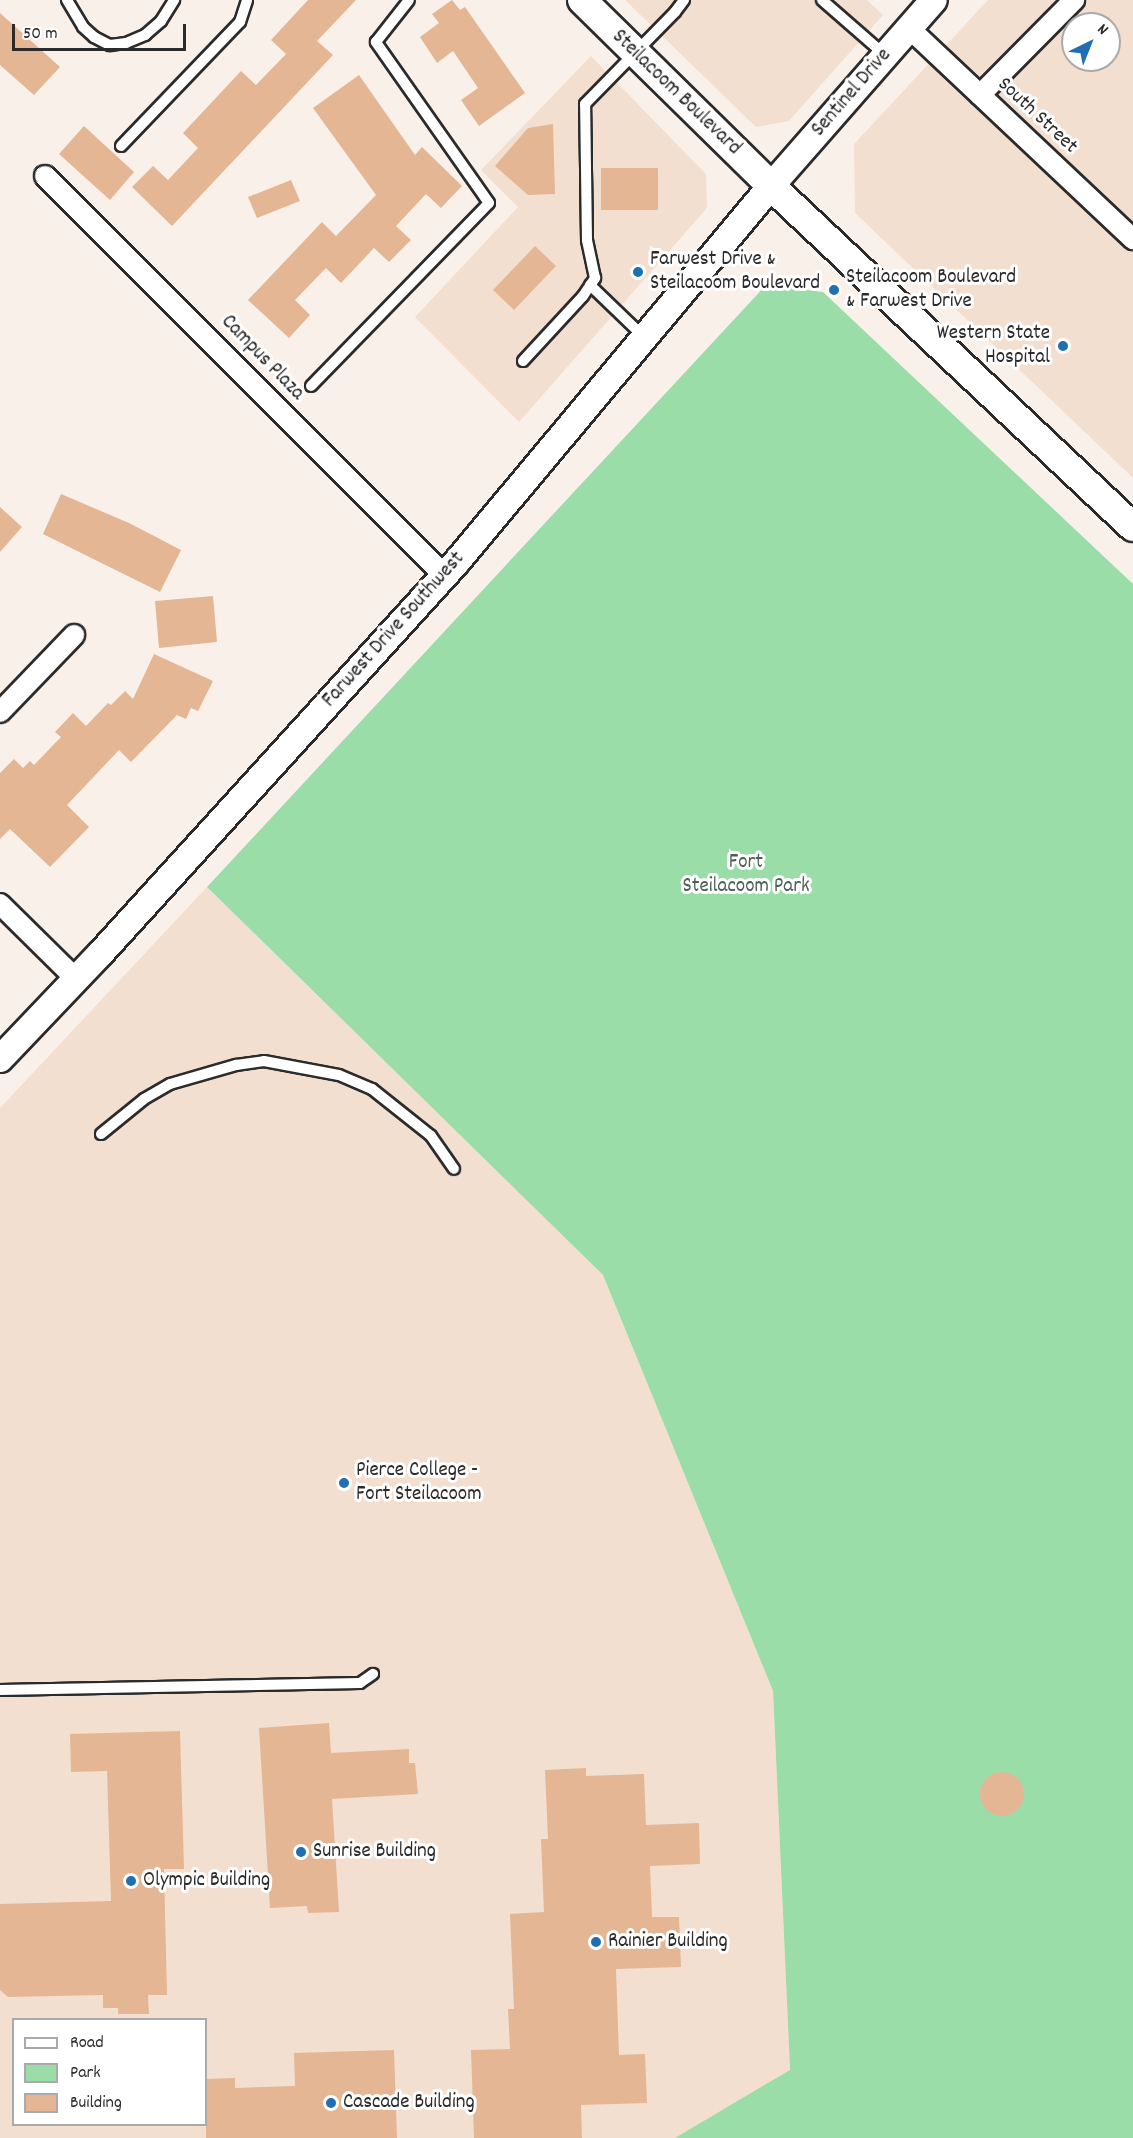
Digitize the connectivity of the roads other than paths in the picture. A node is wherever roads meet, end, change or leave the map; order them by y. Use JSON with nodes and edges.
{"nodes":[{"id":1,"x":67,"y":0,"type":"edge"},
{"id":2,"x":174,"y":0,"type":"edge"},
{"id":3,"x":247,"y":0,"type":"edge"},
{"id":4,"x":409,"y":0,"type":"edge"},
{"id":5,"x":582,"y":0,"type":"edge"},
{"id":6,"x":684,"y":0,"type":"edge"},
{"id":7,"x":822,"y":0,"type":"edge"},
{"id":8,"x":1074,"y":0,"type":"edge"},
{"id":9,"x":919,"y":10,"type":"edge"},
{"id":10,"x":634,"y":53,"type":"junction"},
{"id":11,"x":885,"y":55,"type":"junction"},
{"id":12,"x":981,"y":95,"type":"junction"},
{"id":13,"x":121,"y":146,"type":"dead end"},
{"id":14,"x":45,"y":176,"type":"dead end"},
{"id":15,"x":771,"y":186,"type":"junction"},
{"id":16,"x":1133,"y":239,"type":"edge"},
{"id":17,"x":590,"y":285,"type":"junction"},
{"id":18,"x":644,"y":337,"type":"junction"},
{"id":19,"x":523,"y":361,"type":"dead end"},
{"id":20,"x":311,"y":386,"type":"dead end"},
{"id":21,"x":1133,"y":527,"type":"edge"},
{"id":22,"x":444,"y":575,"type":"junction"},
{"id":23,"x":74,"y":635,"type":"dead end"},
{"id":24,"x":0,"y":712,"type":"edge"},
{"id":25,"x":0,"y":904,"type":"edge"},
{"id":26,"x":76,"y":979,"type":"junction"},
{"id":27,"x":0,"y":1059,"type":"edge"},
{"id":28,"x":101,"y":1134,"type":"dead end"},
{"id":29,"x":454,"y":1169,"type":"dead end"},
{"id":30,"x":373,"y":1674,"type":"dead end"},
{"id":31,"x":0,"y":1690,"type":"edge"}],
"edges":[{"from":1,"to":2,"type":"lane"},
{"from":3,"to":13,"type":"lane"},
{"from":4,"to":20,"type":"lane","name":"Campus Plaza"},
{"from":5,"to":10,"type":"main road","name":"Steilacoom Boulevard"},
{"from":6,"to":10,"type":"lane"},
{"from":7,"to":11,"type":"lane"},
{"from":8,"to":12,"type":"street"},
{"from":9,"to":11,"type":"street","name":"Sentinel Drive"},
{"from":9,"to":12,"type":"street","name":"South Street"},
{"from":10,"to":15,"type":"main road","name":"Steilacoom Boulevard"},
{"from":10,"to":17,"type":"lane"},
{"from":11,"to":15,"type":"street","name":"Sentinel Drive"},
{"from":12,"to":16,"type":"street","name":"South Street"},
{"from":14,"to":22,"type":"street","name":"Campus Plaza"},
{"from":15,"to":18,"type":"street","name":"Farwest Drive Southwest"},
{"from":15,"to":21,"type":"main road","name":"Steilacoom Boulevard"},
{"from":17,"to":18,"type":"lane"},
{"from":17,"to":19,"type":"lane"},
{"from":18,"to":22,"type":"street","name":"Farwest Drive Southwest"},
{"from":22,"to":26,"type":"street","name":"Farwest Drive Southwest"},
{"from":23,"to":24,"type":"street"},
{"from":25,"to":26,"type":"street"},
{"from":26,"to":27,"type":"street","name":"Farwest Drive Southwest"},
{"from":28,"to":29,"type":"lane"},
{"from":30,"to":31,"type":"lane"}]}
